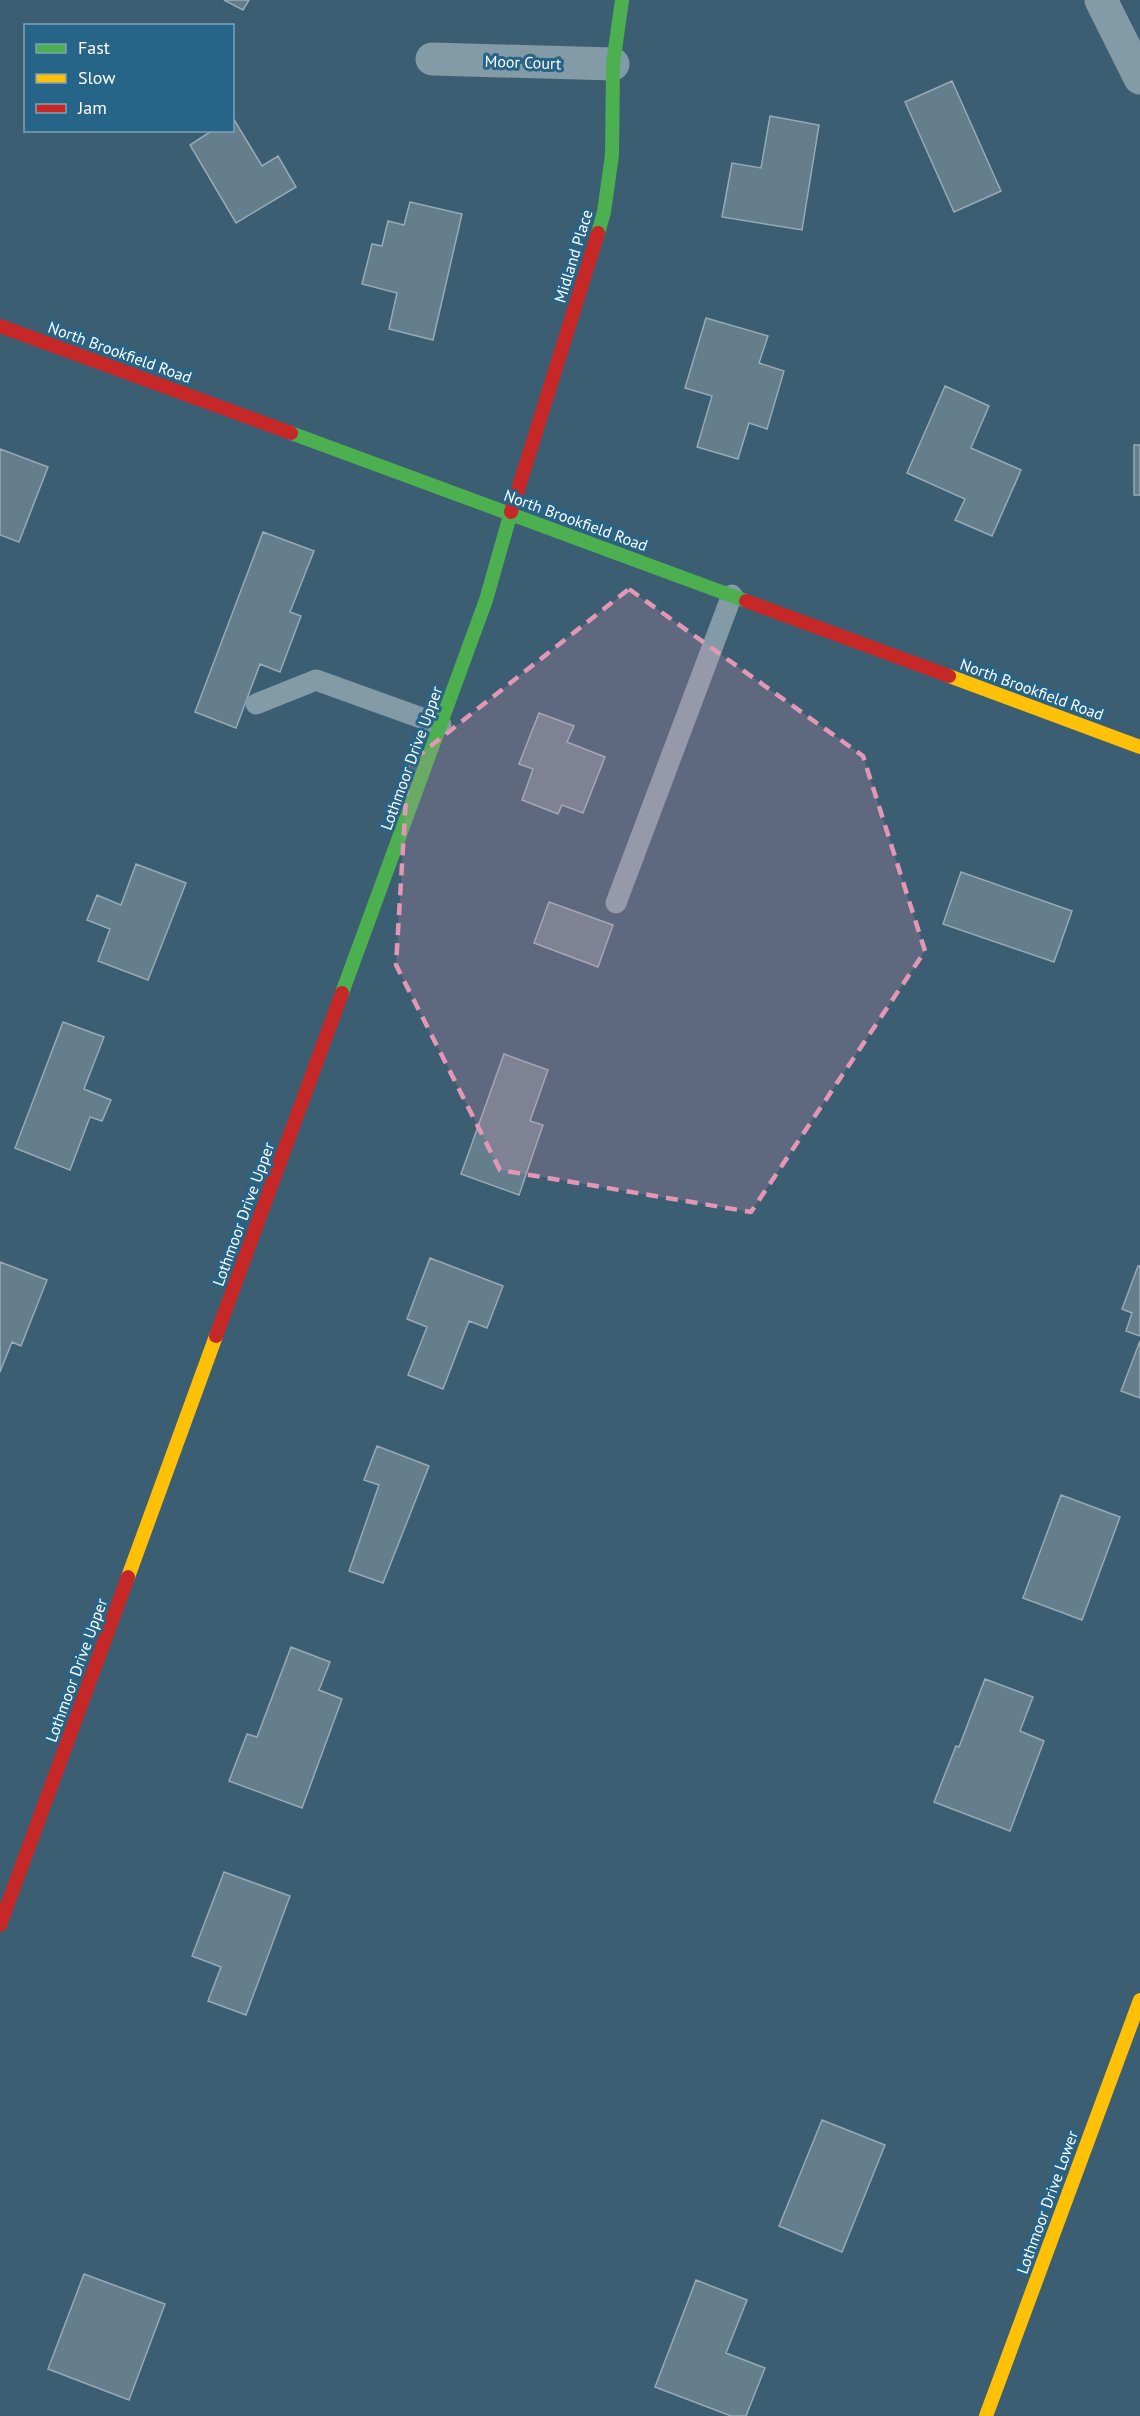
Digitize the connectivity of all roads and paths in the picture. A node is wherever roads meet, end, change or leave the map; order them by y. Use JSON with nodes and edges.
{"nodes":[{"id":1,"x":622,"y":0,"type":"edge"},
{"id":2,"x":1101,"y":0,"type":"edge"},
{"id":3,"x":432,"y":59,"type":"dead end"},
{"id":4,"x":614,"y":64,"type":"junction"},
{"id":5,"x":1140,"y":78,"type":"edge"},
{"id":6,"x":0,"y":326,"type":"edge"},
{"id":7,"x":511,"y":513,"type":"junction"},
{"id":8,"x":732,"y":596,"type":"junction"},
{"id":9,"x":256,"y":704,"type":"dead end"},
{"id":10,"x":441,"y":725,"type":"junction"},
{"id":11,"x":1140,"y":747,"type":"edge"},
{"id":12,"x":616,"y":903,"type":"dead end"},
{"id":13,"x":0,"y":1925,"type":"edge"},
{"id":14,"x":1140,"y":2000,"type":"edge"},
{"id":15,"x":986,"y":2416,"type":"edge"}],
"edges":[{"from":1,"to":4,"type":"street","name":"Midland Place"},
{"from":2,"to":5,"type":"street"},
{"from":3,"to":4,"type":"street","name":"Moor Court"},
{"from":4,"to":7,"type":"street","name":"Midland Place"},
{"from":6,"to":7,"type":"street","name":"North Brookfield Road"},
{"from":7,"to":8,"type":"street","name":"North Brookfield Road"},
{"from":7,"to":10,"type":"street","name":"Lothmoor Drive Upper"},
{"from":8,"to":11,"type":"street","name":"North Brookfield Road"},
{"from":8,"to":12,"type":"lane"},
{"from":9,"to":10,"type":"lane"},
{"from":10,"to":13,"type":"street","name":"Lothmoor Drive Upper"},
{"from":14,"to":15,"type":"street","name":"Lothmoor Drive Lower"}]}
